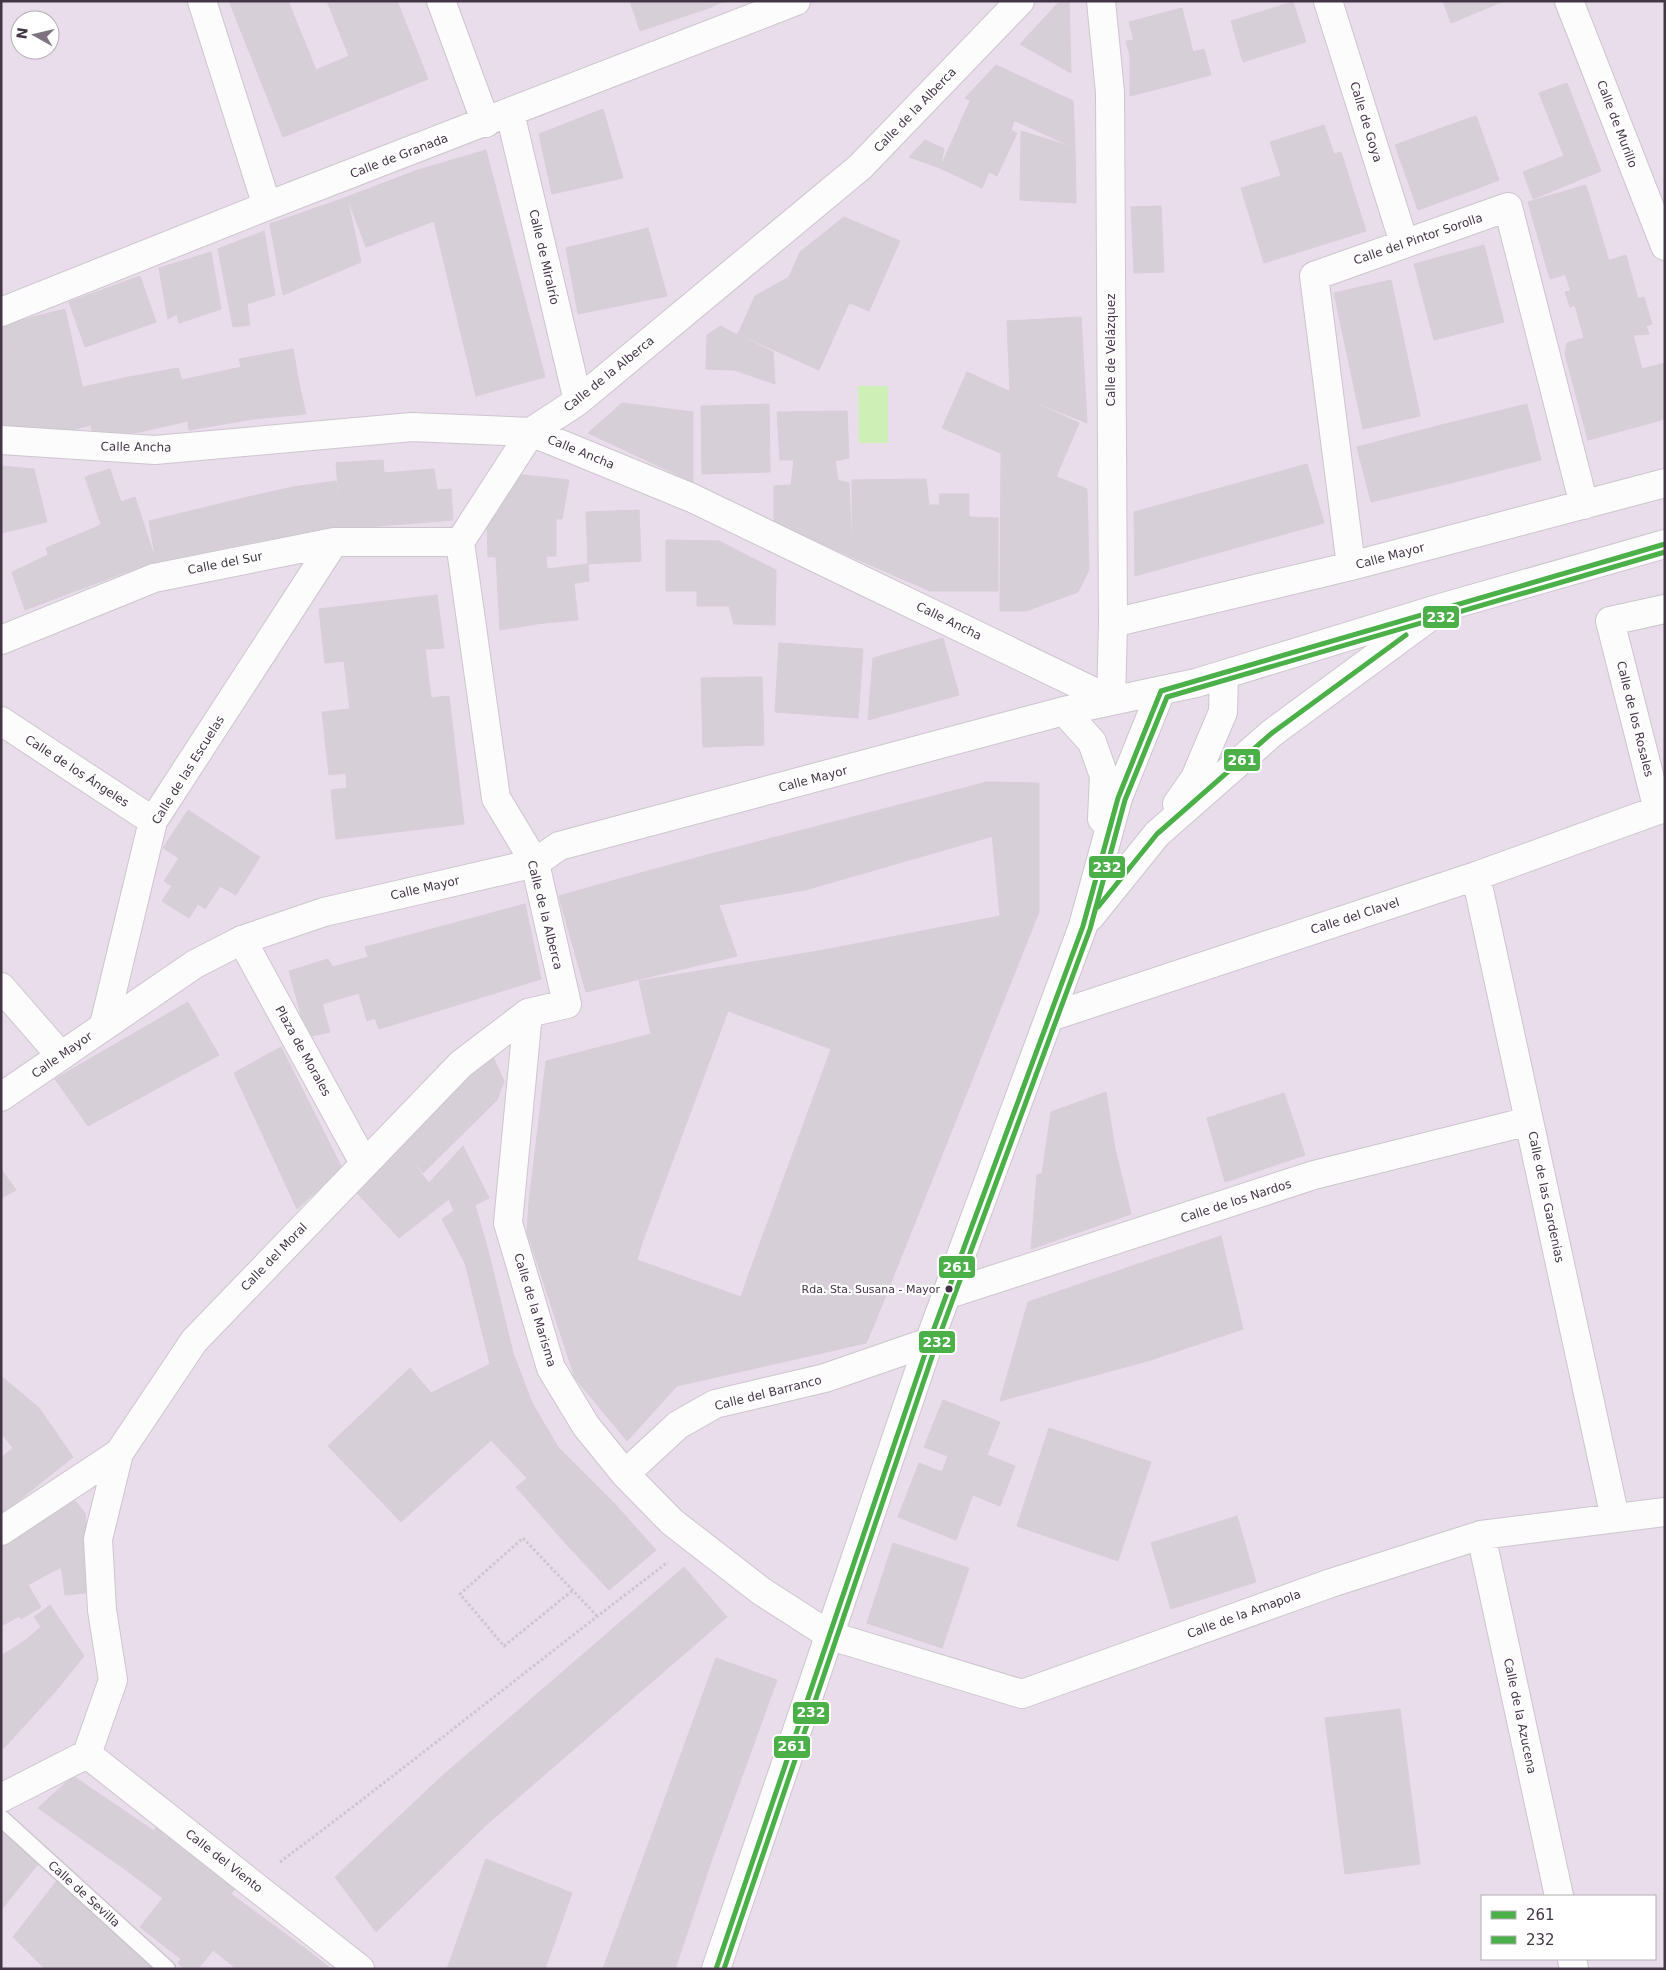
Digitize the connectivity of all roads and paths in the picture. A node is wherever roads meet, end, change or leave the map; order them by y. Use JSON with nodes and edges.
{"nodes":[{"id":1,"x":202,"y":1,"type":"edge"},
{"id":2,"x":441,"y":1,"type":"edge"},
{"id":3,"x":796,"y":1,"type":"edge"},
{"id":4,"x":1020,"y":1,"type":"edge"},
{"id":5,"x":1101,"y":1,"type":"edge"},
{"id":6,"x":1328,"y":1,"type":"edge"},
{"id":7,"x":1569,"y":1,"type":"edge"},
{"id":8,"x":498,"y":118,"type":"junction"},
{"id":9,"x":267,"y":206,"type":"junction"},
{"id":10,"x":1404,"y":243,"type":"junction"},
{"id":11,"x":1665,"y":246,"type":"edge"},
{"id":12,"x":1,"y":312,"type":"edge"},
{"id":13,"x":578,"y":401,"type":"junction"},
{"id":14,"x":531,"y":432,"type":"junction"},
{"id":15,"x":1,"y":440,"type":"edge"},
{"id":16,"x":1665,"y":483,"type":"edge"},
{"id":17,"x":1584,"y":505,"type":"junction"},
{"id":18,"x":334,"y":542,"type":"junction"},
{"id":19,"x":460,"y":542,"type":"junction"},
{"id":20,"x":1665,"y":544,"type":"edge"},
{"id":21,"x":1350,"y":566,"type":"junction"},
{"id":22,"x":1444,"y":607,"type":"junction"},
{"id":23,"x":1665,"y":609,"type":"edge"},
{"id":24,"x":1113,"y":623,"type":"junction"},
{"id":25,"x":1,"y":640,"type":"edge"},
{"id":26,"x":1224,"y":675,"type":"junction"},
{"id":27,"x":1161,"y":691,"type":"junction"},
{"id":28,"x":1111,"y":700,"type":"junction"},
{"id":29,"x":1064,"y":711,"type":"junction"},
{"id":30,"x":1,"y":721,"type":"edge"},
{"id":31,"x":1661,"y":810,"type":"edge"},
{"id":32,"x":153,"y":822,"type":"junction"},
{"id":33,"x":1157,"y":834,"type":"junction"},
{"id":34,"x":535,"y":863,"type":"junction"},
{"id":35,"x":1099,"y":866,"type":"junction"},
{"id":36,"x":1476,"y":876,"type":"junction"},
{"id":37,"x":1083,"y":926,"type":"junction"},
{"id":38,"x":242,"y":940,"type":"junction"},
{"id":39,"x":1,"y":988,"type":"edge"},
{"id":40,"x":567,"y":1004,"type":"joint"},
{"id":41,"x":528,"y":1013,"type":"junction"},
{"id":42,"x":1050,"y":1017,"type":"junction"},
{"id":43,"x":104,"y":1025,"type":"junction"},
{"id":44,"x":61,"y":1056,"type":"junction"},
{"id":45,"x":1,"y":1097,"type":"edge"},
{"id":46,"x":1529,"y":1121,"type":"junction"},
{"id":47,"x":364,"y":1163,"type":"junction"},
{"id":48,"x":946,"y":1295,"type":"junction"},
{"id":49,"x":929,"y":1342,"type":"junction"},
{"id":50,"x":119,"y":1453,"type":"junction"},
{"id":51,"x":625,"y":1474,"type":"junction"},
{"id":52,"x":1665,"y":1512,"type":"edge"},
{"id":53,"x":1615,"y":1518,"type":"junction"},
{"id":54,"x":1,"y":1531,"type":"edge"},
{"id":55,"x":1481,"y":1535,"type":"junction"},
{"id":56,"x":696,"y":1540,"type":"junction"},
{"id":57,"x":572,"y":1591,"type":"junction"},
{"id":58,"x":597,"y":1616,"type":"junction"},
{"id":59,"x":831,"y":1636,"type":"junction"},
{"id":60,"x":87,"y":1754,"type":"junction"},
{"id":61,"x":1,"y":1798,"type":"edge"},
{"id":62,"x":1,"y":1818,"type":"edge"},
{"id":63,"x":252,"y":1883,"type":"junction"},
{"id":64,"x":1559,"y":1895,"type":"edge"},
{"id":65,"x":167,"y":1969,"type":"edge"},
{"id":66,"x":360,"y":1969,"type":"edge"},
{"id":67,"x":716,"y":1969,"type":"edge"}],
"edges":[{"from":1,"to":9,"type":"street"},
{"from":2,"to":8,"type":"street","name":"Calle de Miralrío"},
{"from":3,"to":8,"type":"street","name":"Calle de Granada"},
{"from":4,"to":13,"type":"street","name":"Calle de la Alberca"},
{"from":5,"to":24,"type":"street","name":"Calle de Velázquez"},
{"from":6,"to":10,"type":"street","name":"Calle de Goya"},
{"from":7,"to":11,"type":"street","name":"Calle de Murillo"},
{"from":8,"to":9,"type":"street","name":"Calle de Granada"},
{"from":8,"to":13,"type":"street","name":"Calle de Miralrío"},
{"from":9,"to":12,"type":"street","name":"Calle de Granada"},
{"from":10,"to":17,"type":"street","name":"Calle del Pintor Sorolla"},
{"from":10,"to":21,"type":"street","name":"Calle del Pintor Sorolla"},
{"from":13,"to":14,"type":"street","name":"Calle de la Alberca"},
{"from":14,"to":15,"type":"street","name":"Calle Ancha"},
{"from":14,"to":19,"type":"street","name":"Calle de la Alberca"},
{"from":14,"to":28,"type":"street","name":"Calle Ancha"},
{"from":16,"to":17,"type":"street","name":"Calle Mayor"},
{"from":17,"to":21,"type":"street","name":"Calle Mayor"},
{"from":18,"to":19,"type":"street","name":"Calle del Sur"},
{"from":18,"to":25,"type":"street","name":"Calle del Sur"},
{"from":18,"to":32,"type":"street","name":"Calle de las Escuelas"},
{"from":19,"to":34,"type":"street","name":"Calle de la Alberca"},
{"from":20,"to":22,"type":"street","name":"Calle Mayor"},
{"from":21,"to":24,"type":"street","name":"Calle Mayor"},
{"from":22,"to":26,"type":"street","name":"Calle Mayor"},
{"from":22,"to":33,"type":"street"},
{"from":23,"to":31,"type":"street","name":"Calle de los Rosales"},
{"from":24,"to":28,"type":"street","name":"Calle de Velázquez"},
{"from":26,"to":27,"type":"street","name":"Calle Mayor"},
{"from":26,"to":33,"type":"street"},
{"from":27,"to":28,"type":"street","name":"Calle Mayor"},
{"from":27,"to":35,"type":"street"},
{"from":28,"to":29,"type":"street","name":"Calle Mayor"},
{"from":29,"to":34,"type":"street","name":"Calle Mayor"},
{"from":29,"to":35,"type":"street"},
{"from":30,"to":32,"type":"street","name":"Calle de los Ángeles"},
{"from":31,"to":36,"type":"street","name":"Calle del Clavel"},
{"from":32,"to":43,"type":"street","name":"Calle de las Escuelas"},
{"from":33,"to":37,"type":"street"},
{"from":34,"to":38,"type":"street","name":"Calle Mayor"},
{"from":34,"to":40,"type":"street","name":"Calle de la Alberca"},
{"from":35,"to":37,"type":"street"},
{"from":36,"to":42,"type":"street","name":"Calle del Clavel"},
{"from":36,"to":46,"type":"street","name":"Calle de las Gardenias"},
{"from":37,"to":42,"type":"street"},
{"from":38,"to":43,"type":"street","name":"Calle Mayor"},
{"from":38,"to":47,"type":"street","name":"Plaza de Morales"},
{"from":39,"to":44,"type":"street"},
{"from":40,"to":41,"type":"street","name":"Calle del Moral"},
{"from":41,"to":47,"type":"street","name":"Calle del Moral"},
{"from":41,"to":51,"type":"street","name":"Calle de la Marisma"},
{"from":42,"to":48,"type":"street"},
{"from":43,"to":44,"type":"street","name":"Calle Mayor"},
{"from":44,"to":45,"type":"street","name":"Calle Mayor"},
{"from":46,"to":48,"type":"street","name":"Calle de los Nardos"},
{"from":46,"to":53,"type":"street","name":"Calle de las Gardenias"},
{"from":47,"to":50,"type":"street","name":"Calle del Moral"},
{"from":48,"to":49,"type":"street"},
{"from":49,"to":51,"type":"street","name":"Calle del Barranco"},
{"from":49,"to":59,"type":"street"},
{"from":50,"to":54,"type":"street","name":"Calle del Moral"},
{"from":50,"to":60,"type":"street"},
{"from":51,"to":56,"type":"street","name":"Calle de la Marisma"},
{"from":52,"to":53,"type":"street","name":"Calle de la Amapola"},
{"from":53,"to":55,"type":"street","name":"Calle de la Amapola"},
{"from":55,"to":59,"type":"street","name":"Calle de la Amapola"},
{"from":55,"to":64,"type":"street","name":"Calle de la Azucena"},
{"from":56,"to":58,"type":"path"},
{"from":56,"to":59,"type":"street","name":"Calle de la Marisma"},
{"from":57,"to":57,"type":"path"},
{"from":57,"to":58,"type":"path"},
{"from":58,"to":63,"type":"path"},
{"from":59,"to":67,"type":"street"},
{"from":60,"to":61,"type":"street"},
{"from":60,"to":63,"type":"street","name":"Calle del Viento"},
{"from":62,"to":65,"type":"lane","name":"Calle de Sevilla"},
{"from":63,"to":66,"type":"street","name":"Calle del Viento"}]}
